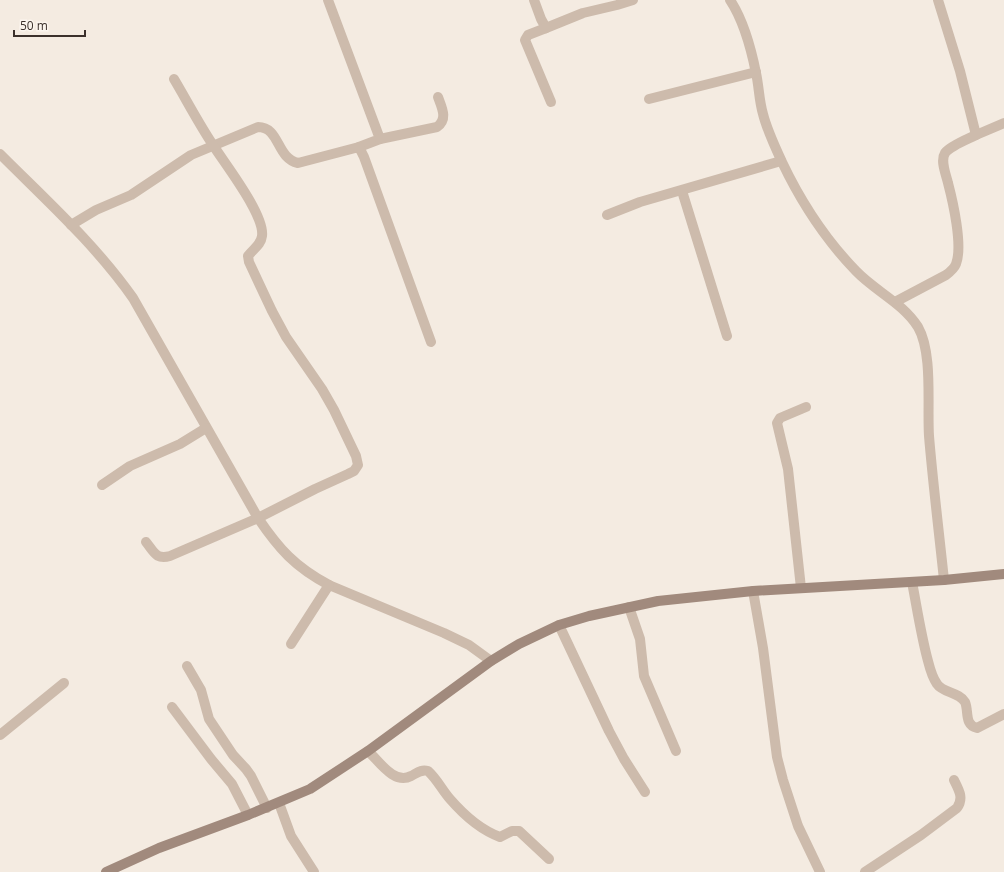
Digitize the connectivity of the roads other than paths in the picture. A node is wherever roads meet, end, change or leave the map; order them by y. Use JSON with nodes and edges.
{"nodes":[{"id":1,"x":328,"y":0,"type":"edge"},
{"id":2,"x":534,"y":0,"type":"edge"},
{"id":3,"x":633,"y":0,"type":"edge"},
{"id":4,"x":730,"y":0,"type":"edge"},
{"id":5,"x":938,"y":0,"type":"edge"},
{"id":6,"x":546,"y":28,"type":"junction"},
{"id":7,"x":756,"y":72,"type":"junction"},
{"id":8,"x":174,"y":78,"type":"dead end"},
{"id":9,"x":438,"y":97,"type":"dead end"},
{"id":10,"x":649,"y":99,"type":"dead end"},
{"id":11,"x":551,"y":102,"type":"dead end"},
{"id":12,"x":1004,"y":123,"type":"edge"},
{"id":13,"x":976,"y":135,"type":"junction"},
{"id":14,"x":380,"y":139,"type":"junction"},
{"id":15,"x":213,"y":146,"type":"junction"},
{"id":16,"x":359,"y":147,"type":"junction"},
{"id":17,"x":0,"y":154,"type":"edge"},
{"id":18,"x":781,"y":160,"type":"junction"},
{"id":19,"x":682,"y":191,"type":"junction"},
{"id":20,"x":607,"y":215,"type":"dead end"},
{"id":21,"x":71,"y":225,"type":"junction"},
{"id":22,"x":894,"y":302,"type":"junction"},
{"id":23,"x":728,"y":336,"type":"dead end"},
{"id":24,"x":431,"y":342,"type":"dead end"},
{"id":25,"x":806,"y":407,"type":"dead end"},
{"id":26,"x":206,"y":428,"type":"junction"},
{"id":27,"x":102,"y":485,"type":"dead end"},
{"id":28,"x":258,"y":518,"type":"junction"},
{"id":29,"x":146,"y":542,"type":"dead end"},
{"id":30,"x":1004,"y":574,"type":"edge"},
{"id":31,"x":944,"y":580,"type":"junction"},
{"id":32,"x":912,"y":582,"type":"junction"},
{"id":33,"x":329,"y":585,"type":"junction"},
{"id":34,"x":801,"y":588,"type":"junction"},
{"id":35,"x":753,"y":591,"type":"junction"},
{"id":36,"x":630,"y":607,"type":"junction"},
{"id":37,"x":559,"y":625,"type":"junction"},
{"id":38,"x":291,"y":644,"type":"dead end"},
{"id":39,"x":491,"y":661,"type":"junction"},
{"id":40,"x":187,"y":666,"type":"dead end"},
{"id":41,"x":64,"y":683,"type":"dead end"},
{"id":42,"x":172,"y":707,"type":"dead end"},
{"id":43,"x":1004,"y":714,"type":"edge"},
{"id":44,"x":0,"y":735,"type":"edge"},
{"id":45,"x":368,"y":751,"type":"junction"},
{"id":46,"x":676,"y":751,"type":"dead end"},
{"id":47,"x":954,"y":780,"type":"dead end"},
{"id":48,"x":645,"y":792,"type":"dead end"},
{"id":49,"x":278,"y":803,"type":"junction"},
{"id":50,"x":267,"y":808,"type":"junction"},
{"id":51,"x":248,"y":815,"type":"junction"},
{"id":52,"x":549,"y":859,"type":"dead end"},
{"id":53,"x":106,"y":872,"type":"edge"},
{"id":54,"x":314,"y":872,"type":"edge"},
{"id":55,"x":820,"y":872,"type":"edge"},
{"id":56,"x":865,"y":872,"type":"edge"}],
"edges":[{"from":1,"to":14,"type":"street"},
{"from":2,"to":6,"type":"street"},
{"from":3,"to":6,"type":"street"},
{"from":4,"to":7,"type":"street"},
{"from":5,"to":13,"type":"street"},
{"from":6,"to":11,"type":"street"},
{"from":7,"to":10,"type":"street"},
{"from":7,"to":18,"type":"street"},
{"from":8,"to":15,"type":"street"},
{"from":9,"to":14,"type":"street"},
{"from":12,"to":13,"type":"street"},
{"from":13,"to":22,"type":"street"},
{"from":14,"to":16,"type":"street"},
{"from":15,"to":16,"type":"street"},
{"from":15,"to":21,"type":"street"},
{"from":15,"to":28,"type":"street"},
{"from":16,"to":24,"type":"street"},
{"from":17,"to":21,"type":"street"},
{"from":18,"to":19,"type":"street"},
{"from":18,"to":22,"type":"street"},
{"from":19,"to":20,"type":"street"},
{"from":19,"to":23,"type":"street"},
{"from":21,"to":26,"type":"street"},
{"from":22,"to":31,"type":"street"},
{"from":25,"to":34,"type":"street"},
{"from":26,"to":27,"type":"street"},
{"from":26,"to":28,"type":"street"},
{"from":28,"to":29,"type":"street"},
{"from":28,"to":33,"type":"street"},
{"from":30,"to":31,"type":"main road"},
{"from":31,"to":32,"type":"main road"},
{"from":32,"to":34,"type":"main road"},
{"from":32,"to":43,"type":"street"},
{"from":33,"to":38,"type":"street"},
{"from":33,"to":39,"type":"street"},
{"from":34,"to":35,"type":"main road"},
{"from":35,"to":36,"type":"main road"},
{"from":35,"to":55,"type":"street"},
{"from":36,"to":37,"type":"main road"},
{"from":36,"to":46,"type":"street"},
{"from":37,"to":39,"type":"main road"},
{"from":37,"to":48,"type":"street"},
{"from":39,"to":45,"type":"main road"},
{"from":40,"to":50,"type":"street"},
{"from":41,"to":44,"type":"street"},
{"from":42,"to":51,"type":"street"},
{"from":45,"to":49,"type":"main road"},
{"from":45,"to":52,"type":"street"},
{"from":47,"to":56,"type":"street"},
{"from":49,"to":50,"type":"main road"},
{"from":49,"to":54,"type":"street"},
{"from":50,"to":51,"type":"main road"},
{"from":51,"to":53,"type":"main road"}]}
